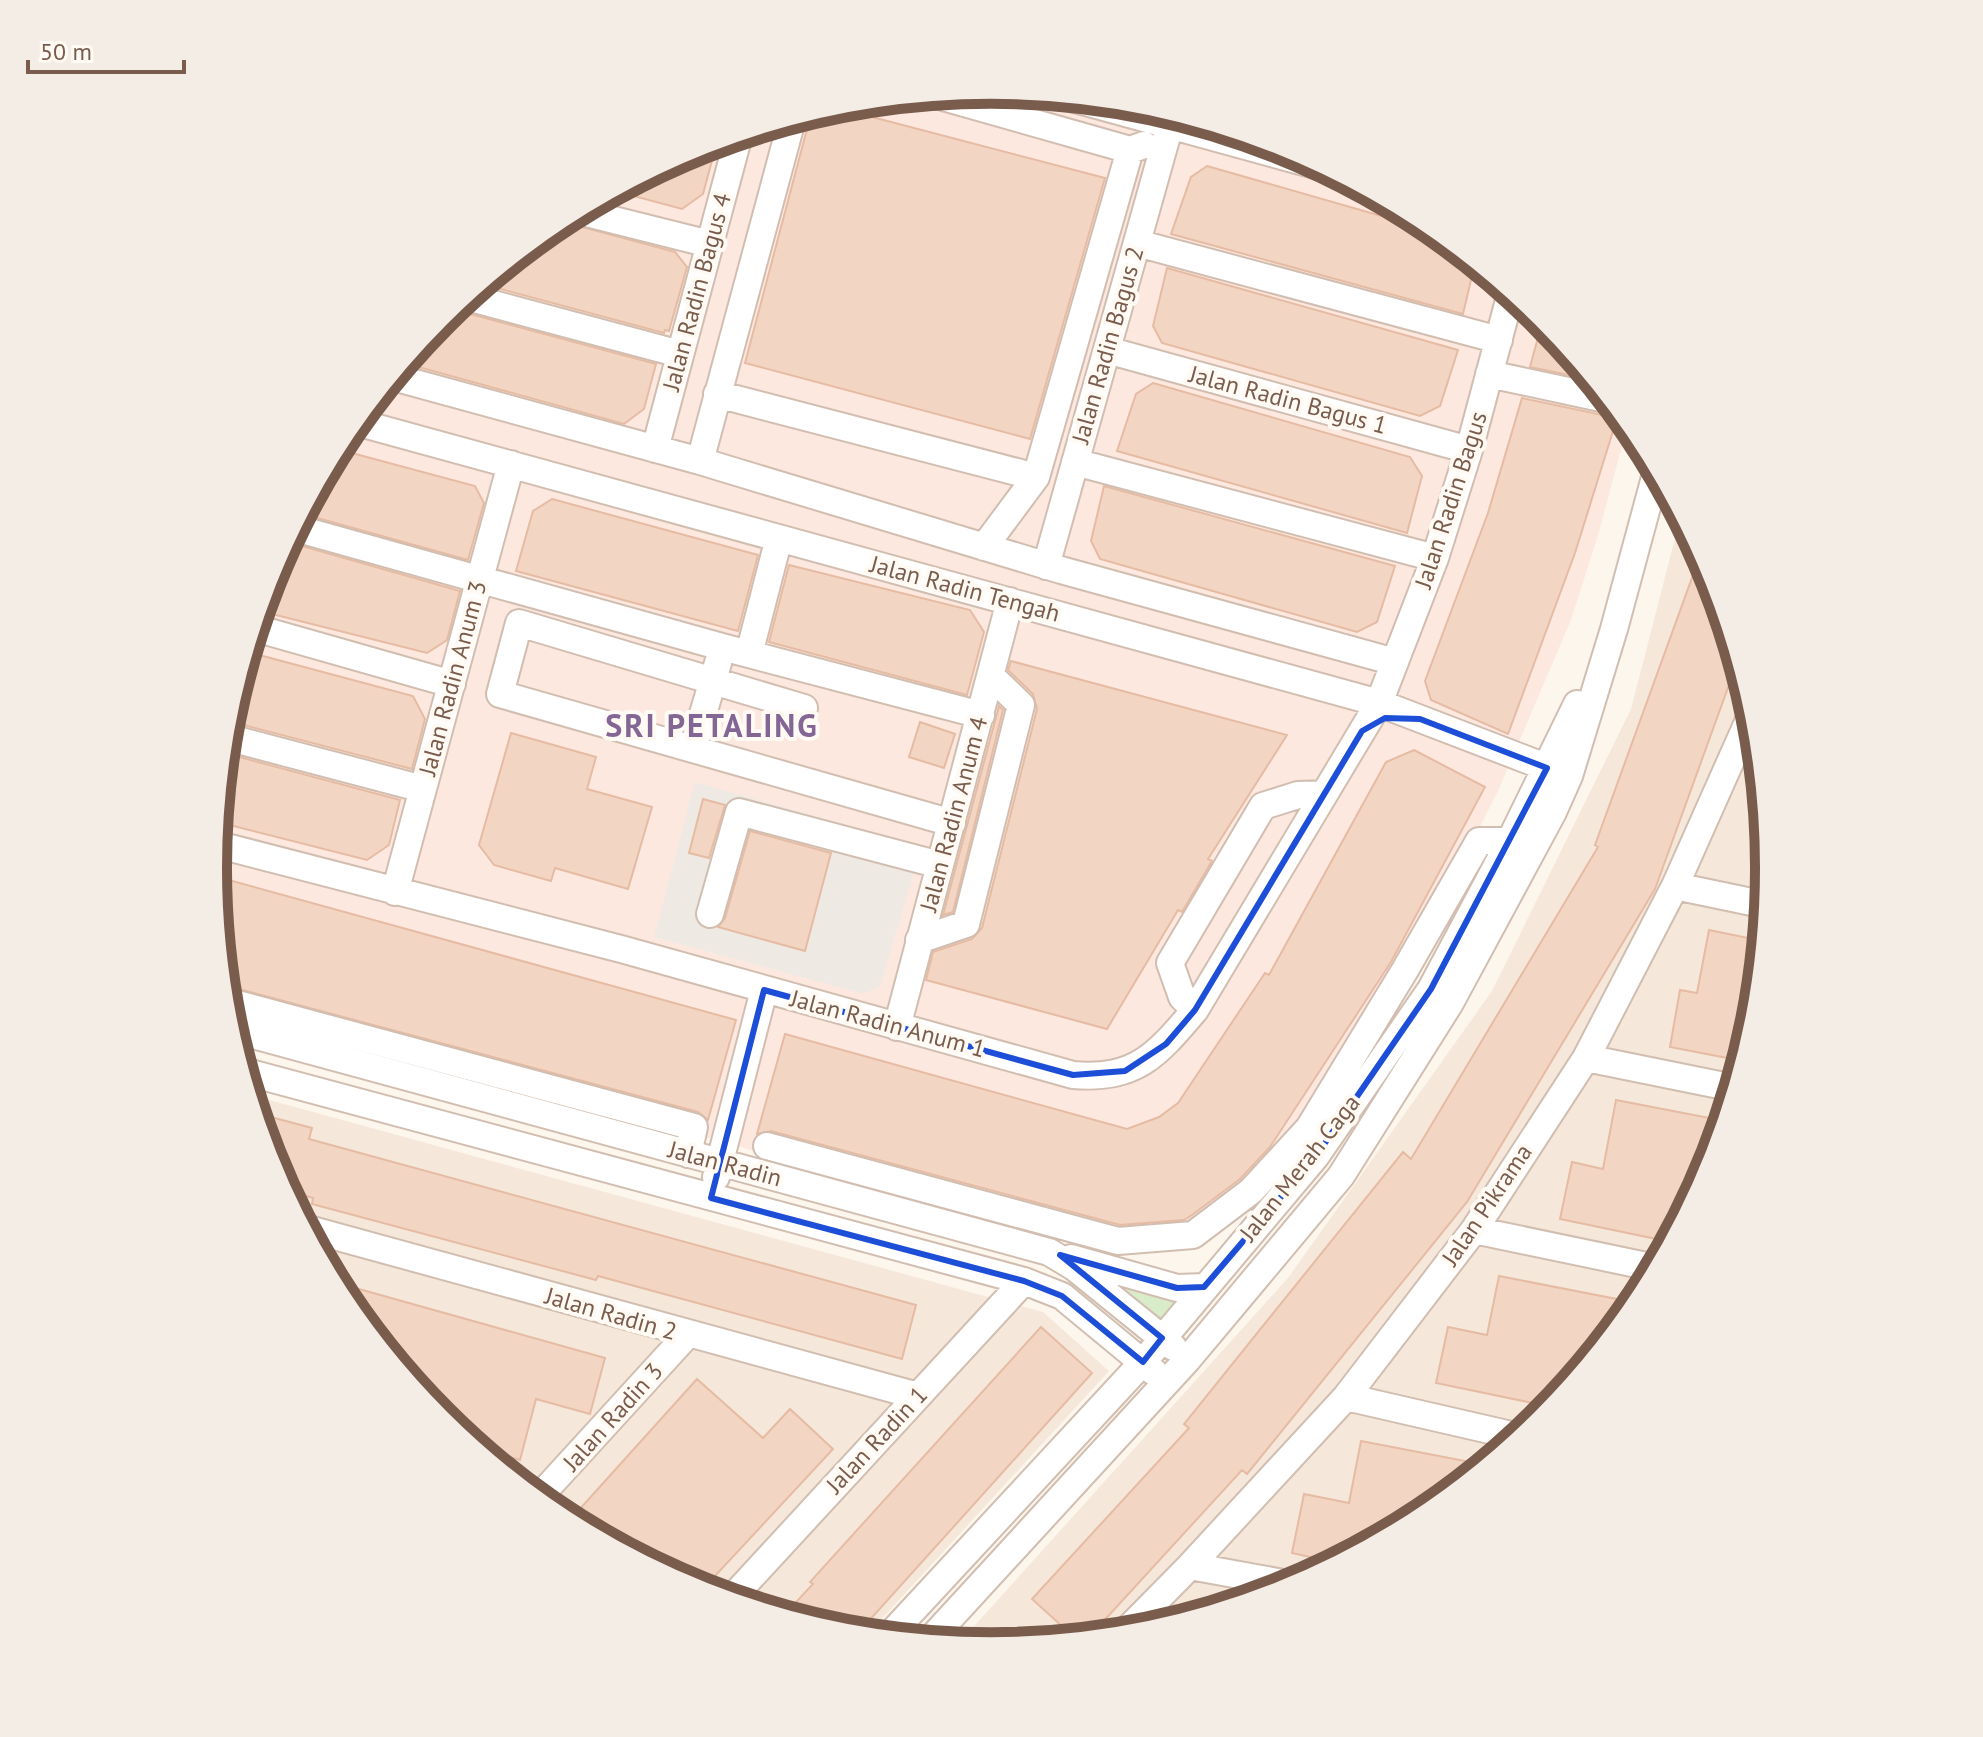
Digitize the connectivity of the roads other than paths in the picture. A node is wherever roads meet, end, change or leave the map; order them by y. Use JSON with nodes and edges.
{"nodes":[{"id":1,"x":971,"y":105,"type":"edge"},
{"id":2,"x":1136,"y":118,"type":"edge"},
{"id":3,"x":1168,"y":131,"type":"junction"},
{"id":4,"x":789,"y":132,"type":"edge"},
{"id":5,"x":735,"y":149,"type":"edge"},
{"id":6,"x":1130,"y":150,"type":"junction"},
{"id":7,"x":1254,"y":151,"type":"edge"},
{"id":8,"x":595,"y":215,"type":"edge"},
{"id":9,"x":1137,"y":243,"type":"junction"},
{"id":10,"x":710,"y":244,"type":"junction"},
{"id":11,"x":480,"y":301,"type":"edge"},
{"id":12,"x":1508,"y":305,"type":"edge"},
{"id":13,"x":1499,"y":340,"type":"junction"},
{"id":14,"x":1107,"y":350,"type":"junction"},
{"id":15,"x":680,"y":354,"type":"junction"},
{"id":16,"x":1489,"y":374,"type":"junction"},
{"id":17,"x":404,"y":380,"type":"edge"},
{"id":18,"x":717,"y":394,"type":"junction"},
{"id":19,"x":1592,"y":396,"type":"edge"},
{"id":20,"x":369,"y":426,"type":"edge"},
{"id":21,"x":655,"y":449,"type":"junction"},
{"id":22,"x":1469,"y":450,"type":"junction"},
{"id":23,"x":700,"y":461,"type":"junction"},
{"id":24,"x":1075,"y":462,"type":"junction"},
{"id":25,"x":511,"y":464,"type":"junction"},
{"id":26,"x":1036,"y":477,"type":"junction"},
{"id":27,"x":1653,"y":485,"type":"edge"},
{"id":28,"x":306,"y":531,"type":"edge"},
{"id":29,"x":779,"y":538,"type":"junction"},
{"id":30,"x":984,"y":547,"type":"junction"},
{"id":31,"x":1435,"y":558,"type":"junction"},
{"id":32,"x":1046,"y":566,"type":"junction"},
{"id":33,"x":480,"y":579,"type":"junction"},
{"id":34,"x":1010,"y":601,"type":"junction"},
{"id":35,"x":266,"y":631,"type":"edge"},
{"id":36,"x":722,"y":647,"type":"junction"},
{"id":37,"x":749,"y":654,"type":"junction"},
{"id":38,"x":1395,"y":662,"type":"junction"},
{"id":39,"x":991,"y":676,"type":"junction"},
{"id":40,"x":714,"y":680,"type":"junction"},
{"id":41,"x":452,"y":684,"type":"junction"},
{"id":42,"x":1379,"y":703,"type":"junction"},
{"id":43,"x":804,"y":708,"type":"dead end"},
{"id":44,"x":981,"y":715,"type":"junction"},
{"id":45,"x":1420,"y":719,"type":"junction"},
{"id":46,"x":1362,"y":731,"type":"junction"},
{"id":47,"x":1743,"y":734,"type":"edge"},
{"id":48,"x":239,"y":740,"type":"edge"},
{"id":49,"x":693,"y":748,"type":"junction"},
{"id":50,"x":1558,"y":772,"type":"junction"},
{"id":51,"x":423,"y":789,"type":"junction"},
{"id":52,"x":1324,"y":794,"type":"junction"},
{"id":53,"x":952,"y":823,"type":"junction"},
{"id":54,"x":1510,"y":841,"type":"junction"},
{"id":55,"x":228,"y":847,"type":"edge"},
{"id":56,"x":940,"y":865,"type":"junction"},
{"id":57,"x":1675,"y":886,"type":"junction"},
{"id":58,"x":395,"y":892,"type":"junction"},
{"id":59,"x":1755,"y":903,"type":"edge"},
{"id":60,"x":710,"y":914,"type":"dead end"},
{"id":61,"x":919,"y":940,"type":"junction"},
{"id":62,"x":764,"y":990,"type":"junction"},
{"id":63,"x":240,"y":1005,"type":"edge"},
{"id":64,"x":1195,"y":1010,"type":"junction"},
{"id":65,"x":897,"y":1027,"type":"junction"},
{"id":66,"x":245,"y":1033,"type":"edge"},
{"id":67,"x":1586,"y":1058,"type":"junction"},
{"id":68,"x":256,"y":1074,"type":"edge"},
{"id":69,"x":1724,"y":1086,"type":"edge"},
{"id":70,"x":767,"y":1146,"type":"dead end"},
{"id":71,"x":688,"y":1154,"type":"junction"},
{"id":72,"x":794,"y":1154,"type":"junction"},
{"id":73,"x":720,"y":1163,"type":"junction"},
{"id":74,"x":788,"y":1181,"type":"junction"},
{"id":75,"x":711,"y":1198,"type":"junction"},
{"id":76,"x":1474,"y":1230,"type":"junction"},
{"id":77,"x":319,"y":1232,"type":"edge"},
{"id":78,"x":1049,"y":1252,"type":"junction"},
{"id":79,"x":1645,"y":1266,"type":"edge"},
{"id":80,"x":1024,"y":1281,"type":"junction"},
{"id":81,"x":1204,"y":1287,"type":"junction"},
{"id":82,"x":687,"y":1335,"type":"junction"},
{"id":83,"x":1162,"y":1338,"type":"junction"},
{"id":84,"x":1188,"y":1359,"type":"junction"},
{"id":85,"x":1143,"y":1362,"type":"junction"},
{"id":86,"x":1167,"y":1382,"type":"junction"},
{"id":87,"x":918,"y":1396,"type":"junction"},
{"id":88,"x":1346,"y":1397,"type":"junction"},
{"id":89,"x":1506,"y":1434,"type":"edge"},
{"id":90,"x":546,"y":1489,"type":"edge"},
{"id":91,"x":1190,"y":1566,"type":"junction"},
{"id":92,"x":1269,"y":1580,"type":"edge"},
{"id":93,"x":740,"y":1590,"type":"edge"},
{"id":94,"x":1138,"y":1618,"type":"edge"},
{"id":95,"x":898,"y":1627,"type":"edge"},
{"id":96,"x":938,"y":1631,"type":"edge"}],
"edges":[{"from":1,"to":6,"type":"street"},
{"from":2,"to":3,"type":"street"},
{"from":3,"to":6,"type":"street"},
{"from":3,"to":7,"type":"street"},
{"from":3,"to":9,"type":"street","name":"Jalan Radin Bagus 2"},
{"from":4,"to":18,"type":"street"},
{"from":5,"to":10,"type":"street","name":"Jalan Radin Bagus 4"},
{"from":6,"to":26,"type":"street"},
{"from":8,"to":10,"type":"street"},
{"from":9,"to":13,"type":"street"},
{"from":9,"to":14,"type":"street","name":"Jalan Radin Bagus 2"},
{"from":10,"to":15,"type":"street","name":"Jalan Radin Bagus 4"},
{"from":11,"to":15,"type":"street"},
{"from":12,"to":13,"type":"street","name":"Jalan Radin Bagus"},
{"from":13,"to":16,"type":"street","name":"Jalan Radin Bagus"},
{"from":14,"to":22,"type":"street","name":"Jalan Radin Bagus 1"},
{"from":14,"to":24,"type":"street","name":"Jalan Radin Bagus 2"},
{"from":15,"to":21,"type":"street","name":"Jalan Radin Bagus 4"},
{"from":16,"to":19,"type":"street"},
{"from":16,"to":22,"type":"street","name":"Jalan Radin Bagus"},
{"from":17,"to":21,"type":"street","name":"Jalan Radin Tengah"},
{"from":18,"to":23,"type":"street"},
{"from":18,"to":26,"type":"street"},
{"from":20,"to":25,"type":"street","name":"Jalan Radin Tengah"},
{"from":21,"to":23,"type":"street","name":"Jalan Radin Tengah"},
{"from":22,"to":31,"type":"street","name":"Jalan Radin Bagus"},
{"from":23,"to":30,"type":"street","name":"Jalan Radin Tengah"},
{"from":24,"to":31,"type":"street"},
{"from":24,"to":32,"type":"street","name":"Jalan Radin Bagus 2"},
{"from":25,"to":29,"type":"street","name":"Jalan Radin Tengah"},
{"from":25,"to":33,"type":"street","name":"Jalan Radin Anum 3"},
{"from":26,"to":30,"type":"street"},
{"from":27,"to":50,"type":"street","name":"Jalan Merah Caga"},
{"from":28,"to":33,"type":"street"},
{"from":29,"to":34,"type":"street","name":"Jalan Radin Tengah"},
{"from":29,"to":37,"type":"street"},
{"from":30,"to":32,"type":"street","name":"Jalan Radin Tengah"},
{"from":31,"to":38,"type":"street","name":"Jalan Radin Bagus"},
{"from":32,"to":38,"type":"street","name":"Jalan Radin Tengah"},
{"from":33,"to":36,"type":"street"},
{"from":33,"to":41,"type":"street","name":"Jalan Radin Anum 3"},
{"from":34,"to":39,"type":"street","name":"Jalan Radin Anum 4"},
{"from":34,"to":42,"type":"street","name":"Jalan Radin Tengah"},
{"from":35,"to":41,"type":"street"},
{"from":36,"to":37,"type":"street"},
{"from":36,"to":40,"type":"street"},
{"from":37,"to":44,"type":"street"},
{"from":38,"to":42,"type":"street","name":"Jalan Radin Bagus"},
{"from":39,"to":44,"type":"street","name":"Jalan Radin Anum 4"},
{"from":39,"to":61,"type":"street"},
{"from":40,"to":43,"type":"street"},
{"from":40,"to":49,"type":"street"},
{"from":40,"to":49,"type":"street"},
{"from":41,"to":51,"type":"street","name":"Jalan Radin Anum 3"},
{"from":42,"to":45,"type":"street","name":"Jalan Radin Tengah"},
{"from":42,"to":46,"type":"street","name":"Jalan Radin Anum 1"},
{"from":44,"to":53,"type":"street","name":"Jalan Radin Anum 4"},
{"from":45,"to":46,"type":"street"},
{"from":45,"to":50,"type":"street","name":"Jalan Radin Tengah"},
{"from":46,"to":52,"type":"street","name":"Jalan Radin Anum 1"},
{"from":47,"to":57,"type":"street","name":"Jalan Pikrama"},
{"from":48,"to":51,"type":"street"},
{"from":49,"to":53,"type":"street"},
{"from":50,"to":54,"type":"street","name":"Jalan Merah Caga"},
{"from":50,"to":84,"type":"street","name":"Jalan Merah Caga"},
{"from":51,"to":58,"type":"street","name":"Jalan Radin Anum 3"},
{"from":52,"to":64,"type":"street","name":"Jalan Radin Anum 1"},
{"from":52,"to":64,"type":"street"},
{"from":53,"to":56,"type":"street","name":"Jalan Radin Anum 4"},
{"from":54,"to":72,"type":"street"},
{"from":54,"to":81,"type":"street","name":"Jalan Merah Caga"},
{"from":55,"to":58,"type":"street","name":"Jalan Radin Anum 1"},
{"from":56,"to":60,"type":"street"},
{"from":56,"to":61,"type":"street","name":"Jalan Radin Anum 4"},
{"from":57,"to":59,"type":"street"},
{"from":57,"to":67,"type":"street","name":"Jalan Pikrama"},
{"from":58,"to":62,"type":"street","name":"Jalan Radin Anum 1"},
{"from":61,"to":65,"type":"street","name":"Jalan Radin Anum 4"},
{"from":62,"to":65,"type":"street","name":"Jalan Radin Anum 1"},
{"from":62,"to":73,"type":"street"},
{"from":63,"to":71,"type":"street"},
{"from":64,"to":65,"type":"street","name":"Jalan Radin Anum 1"},
{"from":66,"to":71,"type":"street","name":"Jalan Radin"},
{"from":67,"to":69,"type":"street"},
{"from":67,"to":76,"type":"street","name":"Jalan Pikrama"},
{"from":68,"to":75,"type":"street","name":"Jalan Radin"},
{"from":70,"to":72,"type":"street"},
{"from":71,"to":73,"type":"street","name":"Jalan Radin"},
{"from":72,"to":74,"type":"street"},
{"from":73,"to":74,"type":"street","name":"Jalan Radin"},
{"from":73,"to":75,"type":"street"},
{"from":74,"to":78,"type":"street","name":"Jalan Radin"},
{"from":75,"to":80,"type":"street","name":"Jalan Radin"},
{"from":76,"to":79,"type":"street"},
{"from":76,"to":88,"type":"street","name":"Jalan Pikrama"},
{"from":77,"to":82,"type":"street","name":"Jalan Radin 2"},
{"from":78,"to":81,"type":"street"},
{"from":78,"to":83,"type":"street","name":"Jalan Radin"},
{"from":80,"to":85,"type":"street","name":"Jalan Radin"},
{"from":80,"to":87,"type":"street","name":"Jalan Radin 1"},
{"from":81,"to":83,"type":"street","name":"Jalan Merah Caga"},
{"from":82,"to":87,"type":"street","name":"Jalan Radin 2"},
{"from":82,"to":90,"type":"street","name":"Jalan Radin 3"},
{"from":83,"to":84,"type":"street","name":"Jalan Radin"},
{"from":83,"to":85,"type":"street","name":"Jalan Merah Caga"},
{"from":84,"to":86,"type":"street","name":"Jalan Merah Caga"},
{"from":85,"to":86,"type":"street","name":"Jalan Radin"},
{"from":85,"to":95,"type":"street","name":"Jalan Merah Caga"},
{"from":86,"to":96,"type":"street","name":"Jalan Merah Caga"},
{"from":87,"to":93,"type":"street","name":"Jalan Radin 1"},
{"from":88,"to":89,"type":"street"},
{"from":88,"to":91,"type":"street","name":"Jalan Pikrama"},
{"from":91,"to":92,"type":"street"},
{"from":91,"to":94,"type":"street","name":"Jalan Pikrama"}]}
